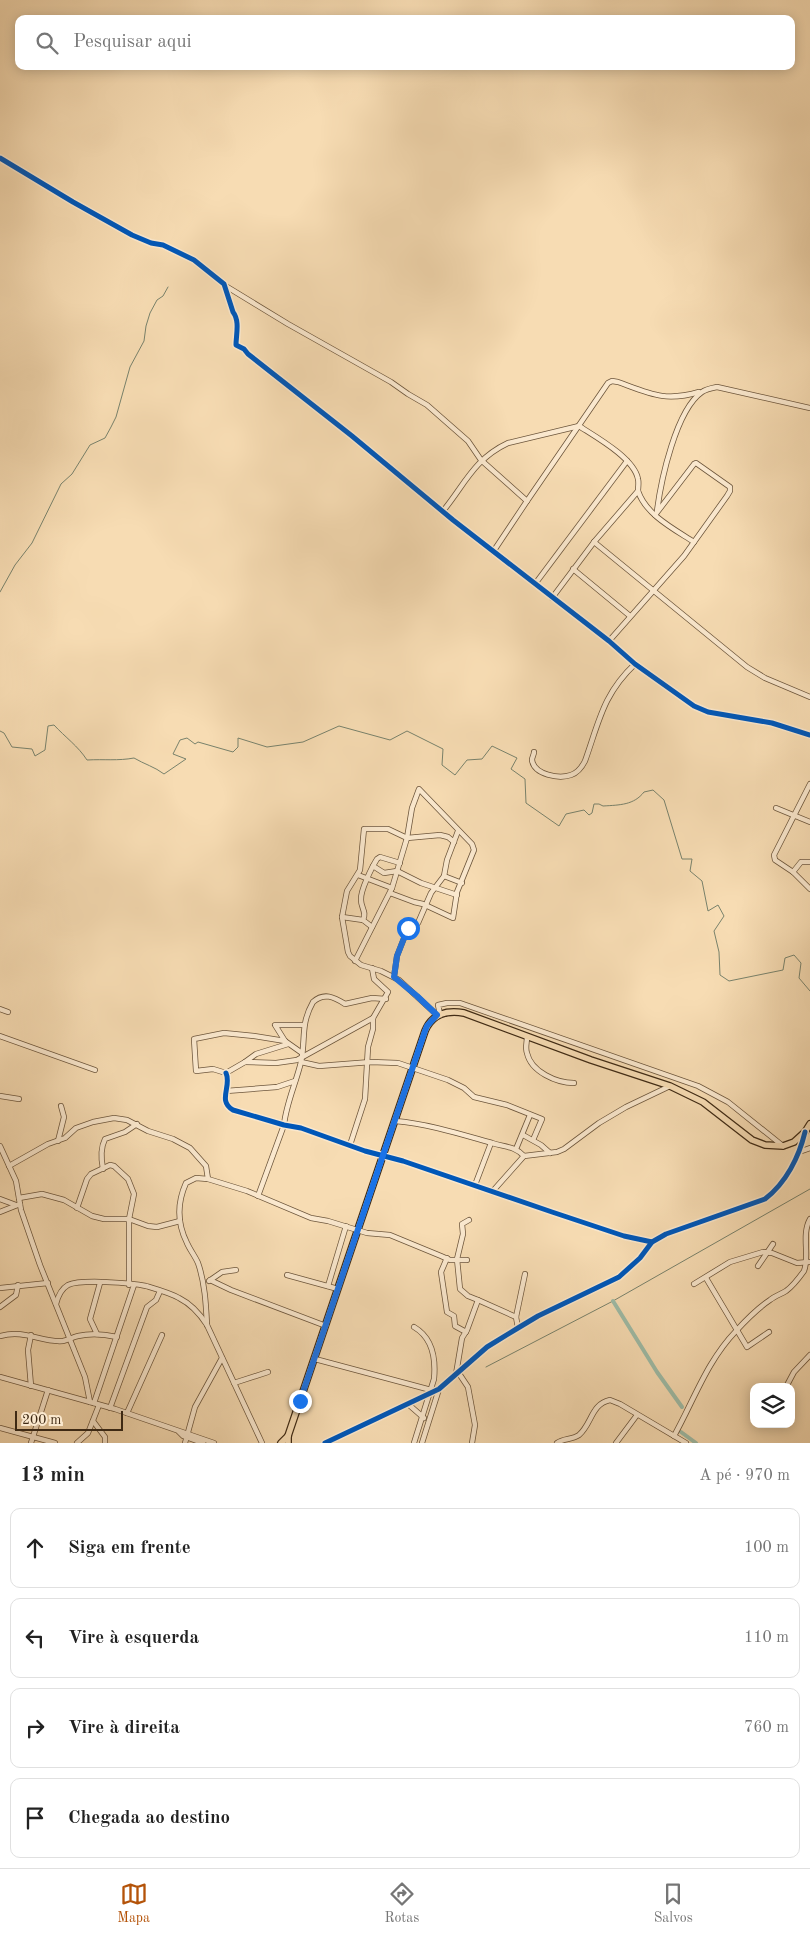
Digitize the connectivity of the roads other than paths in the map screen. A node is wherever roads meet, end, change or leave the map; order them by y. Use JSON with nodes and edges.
{"nodes":[{"id":1,"x":0,"y":158,"type":"edge"},
{"id":2,"x":224,"y":284,"type":"junction"},
{"id":3,"x":702,"y":392,"type":"junction"},
{"id":4,"x":810,"y":408,"type":"edge"},
{"id":5,"x":579,"y":426,"type":"junction"},
{"id":6,"x":481,"y":460,"type":"junction"},
{"id":7,"x":627,"y":461,"type":"junction"},
{"id":8,"x":638,"y":491,"type":"junction"},
{"id":9,"x":527,"y":501,"type":"junction"},
{"id":10,"x":443,"y":511,"type":"junction"},
{"id":11,"x":656,"y":513,"type":"junction"},
{"id":12,"x":594,"y":542,"type":"junction"},
{"id":13,"x":694,"y":542,"type":"junction"},
{"id":14,"x":493,"y":552,"type":"junction"},
{"id":15,"x":573,"y":569,"type":"junction"},
{"id":16,"x":535,"y":584,"type":"junction"},
{"id":17,"x":654,"y":590,"type":"junction"},
{"id":18,"x":552,"y":598,"type":"junction"},
{"id":19,"x":630,"y":616,"type":"junction"},
{"id":20,"x":610,"y":641,"type":"junction"},
{"id":21,"x":634,"y":664,"type":"junction"},
{"id":22,"x":810,"y":697,"type":"edge"},
{"id":23,"x":810,"y":735,"type":"edge"},
{"id":24,"x":534,"y":752,"type":"dead end"},
{"id":25,"x":810,"y":784,"type":"edge"},
{"id":26,"x":776,"y":808,"type":"dead end"},
{"id":27,"x":794,"y":817,"type":"junction"},
{"id":28,"x":810,"y":822,"type":"edge"},
{"id":29,"x":458,"y":831,"type":"junction"},
{"id":30,"x":407,"y":838,"type":"junction"},
{"id":31,"x":454,"y":842,"type":"junction"},
{"id":32,"x":810,"y":862,"type":"edge"},
{"id":33,"x":400,"y":863,"type":"junction"},
{"id":34,"x":373,"y":866,"type":"junction"},
{"id":35,"x":397,"y":871,"type":"junction"},
{"id":36,"x":793,"y":872,"type":"junction"},
{"id":37,"x":358,"y":875,"type":"junction"},
{"id":38,"x":444,"y":876,"type":"junction"},
{"id":39,"x":367,"y":880,"type":"junction"},
{"id":40,"x":462,"y":883,"type":"junction"},
{"id":41,"x":436,"y":887,"type":"junction"},
{"id":42,"x":810,"y":889,"type":"edge"},
{"id":43,"x":391,"y":890,"type":"junction"},
{"id":44,"x":456,"y":895,"type":"junction"},
{"id":45,"x":425,"y":906,"type":"junction"},
{"id":46,"x":342,"y":917,"type":"junction"},
{"id":47,"x":363,"y":920,"type":"junction"},
{"id":48,"x":372,"y":927,"type":"junction"},
{"id":49,"x":355,"y":961,"type":"junction"},
{"id":50,"x":372,"y":968,"type":"junction"},
{"id":51,"x":394,"y":977,"type":"junction"},
{"id":52,"x":386,"y":999,"type":"junction"},
{"id":53,"x":0,"y":1009,"type":"edge"},
{"id":54,"x":8,"y":1012,"type":"dead end"},
{"id":55,"x":438,"y":1015,"type":"junction"},
{"id":56,"x":373,"y":1018,"type":"junction"},
{"id":57,"x":304,"y":1025,"type":"junction"},
{"id":58,"x":0,"y":1036,"type":"edge"},
{"id":59,"x":527,"y":1037,"type":"junction"},
{"id":60,"x":287,"y":1043,"type":"junction"},
{"id":61,"x":301,"y":1058,"type":"junction"},
{"id":62,"x":245,"y":1062,"type":"junction"},
{"id":63,"x":368,"y":1063,"type":"junction"},
{"id":64,"x":413,"y":1068,"type":"junction"},
{"id":65,"x":95,"y":1070,"type":"dead end"},
{"id":66,"x":226,"y":1073,"type":"junction"},
{"id":67,"x":295,"y":1081,"type":"junction"},
{"id":68,"x":574,"y":1083,"type":"dead end"},
{"id":69,"x":670,"y":1086,"type":"junction"},
{"id":70,"x":226,"y":1091,"type":"junction"},
{"id":71,"x":0,"y":1096,"type":"edge"},
{"id":72,"x":19,"y":1099,"type":"dead end"},
{"id":73,"x":61,"y":1106,"type":"dead end"},
{"id":74,"x":530,"y":1115,"type":"junction"},
{"id":75,"x":395,"y":1121,"type":"junction"},
{"id":76,"x":137,"y":1124,"type":"junction"},
{"id":77,"x":810,"y":1124,"type":"edge"},
{"id":78,"x":284,"y":1126,"type":"junction"},
{"id":79,"x":805,"y":1132,"type":"junction"},
{"id":80,"x":523,"y":1135,"type":"junction"},
{"id":81,"x":533,"y":1140,"type":"junction"},
{"id":82,"x":58,"y":1141,"type":"junction"},
{"id":83,"x":490,"y":1143,"type":"junction"},
{"id":84,"x":350,"y":1145,"type":"junction"},
{"id":85,"x":0,"y":1146,"type":"edge"},
{"id":86,"x":783,"y":1146,"type":"junction"},
{"id":87,"x":810,"y":1148,"type":"edge"},
{"id":88,"x":516,"y":1149,"type":"junction"},
{"id":89,"x":799,"y":1152,"type":"junction"},
{"id":90,"x":550,"y":1153,"type":"junction"},
{"id":91,"x":383,"y":1156,"type":"junction"},
{"id":92,"x":524,"y":1156,"type":"junction"},
{"id":93,"x":9,"y":1166,"type":"junction"},
{"id":94,"x":103,"y":1169,"type":"junction"},
{"id":95,"x":208,"y":1179,"type":"junction"},
{"id":96,"x":475,"y":1185,"type":"junction"},
{"id":97,"x":492,"y":1192,"type":"junction"},
{"id":98,"x":258,"y":1196,"type":"junction"},
{"id":99,"x":0,"y":1198,"type":"edge"},
{"id":100,"x":19,"y":1198,"type":"junction"},
{"id":101,"x":18,"y":1204,"type":"junction"},
{"id":102,"x":77,"y":1208,"type":"junction"},
{"id":103,"x":0,"y":1212,"type":"edge"},
{"id":104,"x":129,"y":1218,"type":"junction"},
{"id":105,"x":810,"y":1219,"type":"edge"},
{"id":106,"x":469,"y":1220,"type":"dead end"},
{"id":107,"x":180,"y":1221,"type":"junction"},
{"id":108,"x":346,"y":1226,"type":"junction"},
{"id":109,"x":358,"y":1230,"type":"junction"},
{"id":110,"x":652,"y":1242,"type":"junction"},
{"id":111,"x":773,"y":1244,"type":"dead end"},
{"id":112,"x":768,"y":1252,"type":"junction"},
{"id":113,"x":447,"y":1258,"type":"junction"},
{"id":114,"x":457,"y":1259,"type":"junction"},
{"id":115,"x":467,"y":1260,"type":"dead end"},
{"id":116,"x":809,"y":1262,"type":"edge"},
{"id":117,"x":758,"y":1266,"type":"dead end"},
{"id":118,"x":236,"y":1270,"type":"dead end"},
{"id":119,"x":525,"y":1274,"type":"dead end"},
{"id":120,"x":287,"y":1275,"type":"dead end"},
{"id":121,"x":706,"y":1278,"type":"junction"},
{"id":122,"x":210,"y":1280,"type":"junction"},
{"id":123,"x":48,"y":1283,"type":"junction"},
{"id":124,"x":100,"y":1283,"type":"junction"},
{"id":125,"x":203,"y":1283,"type":"junction"},
{"id":126,"x":694,"y":1284,"type":"dead end"},
{"id":127,"x":18,"y":1285,"type":"junction"},
{"id":128,"x":132,"y":1285,"type":"junction"},
{"id":129,"x":328,"y":1286,"type":"junction"},
{"id":130,"x":0,"y":1288,"type":"edge"},
{"id":131,"x":338,"y":1289,"type":"junction"},
{"id":132,"x":160,"y":1291,"type":"junction"},
{"id":133,"x":478,"y":1300,"type":"junction"},
{"id":134,"x":56,"y":1304,"type":"junction"},
{"id":135,"x":0,"y":1306,"type":"edge"},
{"id":136,"x":516,"y":1317,"type":"junction"},
{"id":137,"x":207,"y":1325,"type":"junction"},
{"id":138,"x":326,"y":1326,"type":"junction"},
{"id":139,"x":414,"y":1327,"type":"dead end"},
{"id":140,"x":518,"y":1328,"type":"junction"},
{"id":141,"x":736,"y":1330,"type":"junction"},
{"id":142,"x":466,"y":1332,"type":"junction"},
{"id":143,"x":769,"y":1332,"type":"dead end"},
{"id":144,"x":97,"y":1334,"type":"junction"},
{"id":145,"x":31,"y":1335,"type":"junction"},
{"id":146,"x":162,"y":1335,"type":"dead end"},
{"id":147,"x":0,"y":1336,"type":"edge"},
{"id":148,"x":117,"y":1337,"type":"junction"},
{"id":149,"x":70,"y":1338,"type":"junction"},
{"id":150,"x":810,"y":1355,"type":"edge"},
{"id":151,"x":222,"y":1358,"type":"junction"},
{"id":152,"x":315,"y":1359,"type":"junction"},
{"id":153,"x":268,"y":1372,"type":"dead end"},
{"id":154,"x":457,"y":1373,"type":"junction"},
{"id":155,"x":0,"y":1377,"type":"edge"},
{"id":156,"x":234,"y":1383,"type":"junction"},
{"id":157,"x":788,"y":1383,"type":"edge"},
{"id":158,"x":30,"y":1386,"type":"junction"},
{"id":159,"x":439,"y":1389,"type":"junction"},
{"id":160,"x":48,"y":1390,"type":"junction"},
{"id":161,"x":430,"y":1391,"type":"junction"},
{"id":162,"x":95,"y":1404,"type":"junction"},
{"id":163,"x":408,"y":1404,"type":"junction"},
{"id":164,"x":110,"y":1408,"type":"junction"},
{"id":165,"x":127,"y":1413,"type":"junction"},
{"id":166,"x":637,"y":1415,"type":"junction"},
{"id":167,"x":422,"y":1417,"type":"junction"},
{"id":168,"x":430,"y":1420,"type":"junction"},
{"id":169,"x":93,"y":1421,"type":"junction"},
{"id":170,"x":0,"y":1428,"type":"edge"},
{"id":171,"x":186,"y":1434,"type":"junction"},
{"id":172,"x":288,"y":1436,"type":"junction"},
{"id":173,"x":33,"y":1437,"type":"junction"},
{"id":174,"x":675,"y":1437,"type":"junction"},
{"id":175,"x":32,"y":1443,"type":"edge"},
{"id":176,"x":55,"y":1443,"type":"edge"},
{"id":177,"x":77,"y":1443,"type":"edge"},
{"id":178,"x":104,"y":1443,"type":"edge"},
{"id":179,"x":180,"y":1443,"type":"edge"},
{"id":180,"x":185,"y":1443,"type":"edge"},
{"id":181,"x":203,"y":1443,"type":"edge"},
{"id":182,"x":214,"y":1443,"type":"edge"},
{"id":183,"x":262,"y":1443,"type":"edge"},
{"id":184,"x":281,"y":1443,"type":"edge"},
{"id":185,"x":288,"y":1443,"type":"edge"},
{"id":186,"x":325,"y":1443,"type":"edge"},
{"id":187,"x":414,"y":1443,"type":"edge"},
{"id":188,"x":422,"y":1443,"type":"edge"},
{"id":189,"x":472,"y":1443,"type":"edge"},
{"id":190,"x":557,"y":1443,"type":"edge"},
{"id":191,"x":616,"y":1443,"type":"edge"},
{"id":192,"x":673,"y":1443,"type":"edge"},
{"id":193,"x":686,"y":1443,"type":"edge"}],
"edges":[{"from":1,"to":2,"type":"street"},
{"from":2,"to":6,"type":"street"},
{"from":2,"to":10,"type":"street"},
{"from":3,"to":4,"type":"street"},
{"from":3,"to":5,"type":"street"},
{"from":3,"to":11,"type":"street"},
{"from":5,"to":6,"type":"street"},
{"from":5,"to":7,"type":"street"},
{"from":5,"to":9,"type":"street"},
{"from":6,"to":9,"type":"street"},
{"from":6,"to":10,"type":"street"},
{"from":7,"to":8,"type":"street"},
{"from":7,"to":16,"type":"street"},
{"from":8,"to":11,"type":"street"},
{"from":8,"to":12,"type":"street"},
{"from":9,"to":14,"type":"street"},
{"from":10,"to":14,"type":"street"},
{"from":11,"to":13,"type":"street"},
{"from":11,"to":13,"type":"street"},
{"from":12,"to":15,"type":"street"},
{"from":12,"to":17,"type":"street"},
{"from":13,"to":17,"type":"street"},
{"from":14,"to":16,"type":"street"},
{"from":15,"to":18,"type":"street"},
{"from":15,"to":19,"type":"street"},
{"from":16,"to":18,"type":"street"},
{"from":17,"to":19,"type":"street"},
{"from":17,"to":22,"type":"street"},
{"from":18,"to":20,"type":"street"},
{"from":19,"to":20,"type":"street"},
{"from":20,"to":21,"type":"street"},
{"from":21,"to":23,"type":"street"},
{"from":21,"to":24,"type":"street"},
{"from":25,"to":27,"type":"street"},
{"from":26,"to":27,"type":"street"},
{"from":27,"to":28,"type":"street"},
{"from":27,"to":36,"type":"street"},
{"from":29,"to":30,"type":"street"},
{"from":29,"to":31,"type":"street"},
{"from":29,"to":40,"type":"street"},
{"from":30,"to":31,"type":"street"},
{"from":30,"to":33,"type":"street"},
{"from":30,"to":37,"type":"street"},
{"from":31,"to":38,"type":"street"},
{"from":32,"to":36,"type":"street"},
{"from":33,"to":34,"type":"street"},
{"from":33,"to":35,"type":"street"},
{"from":34,"to":35,"type":"street"},
{"from":34,"to":39,"type":"street"},
{"from":35,"to":41,"type":"street"},
{"from":35,"to":43,"type":"street"},
{"from":36,"to":42,"type":"street"},
{"from":37,"to":39,"type":"street"},
{"from":37,"to":46,"type":"street"},
{"from":38,"to":40,"type":"street"},
{"from":38,"to":41,"type":"street"},
{"from":39,"to":43,"type":"street"},
{"from":39,"to":47,"type":"street"},
{"from":40,"to":44,"type":"street"},
{"from":41,"to":44,"type":"street"},
{"from":41,"to":45,"type":"street"},
{"from":43,"to":45,"type":"street"},
{"from":43,"to":48,"type":"street"},
{"from":44,"to":45,"type":"street"},
{"from":45,"to":51,"type":"street"},
{"from":46,"to":47,"type":"street"},
{"from":46,"to":49,"type":"street"},
{"from":47,"to":48,"type":"street"},
{"from":48,"to":49,"type":"street"},
{"from":49,"to":50,"type":"street"},
{"from":50,"to":51,"type":"street"},
{"from":50,"to":52,"type":"street"},
{"from":51,"to":55,"type":"street"},
{"from":52,"to":56,"type":"street"},
{"from":52,"to":57,"type":"street"},
{"from":53,"to":54,"type":"street"},
{"from":55,"to":59,"type":"main road"},
{"from":55,"to":64,"type":"main road"},
{"from":55,"to":86,"type":"street"},
{"from":56,"to":61,"type":"street"},
{"from":56,"to":63,"type":"street"},
{"from":57,"to":60,"type":"street"},
{"from":57,"to":61,"type":"street"},
{"from":58,"to":65,"type":"street"},
{"from":59,"to":68,"type":"street"},
{"from":59,"to":69,"type":"main road"},
{"from":60,"to":61,"type":"street"},
{"from":60,"to":62,"type":"street"},
{"from":60,"to":66,"type":"street"},
{"from":61,"to":62,"type":"street"},
{"from":61,"to":63,"type":"street"},
{"from":61,"to":67,"type":"street"},
{"from":62,"to":66,"type":"street"},
{"from":63,"to":64,"type":"street"},
{"from":63,"to":84,"type":"street"},
{"from":64,"to":74,"type":"street"},
{"from":64,"to":75,"type":"main road"},
{"from":66,"to":70,"type":"street"},
{"from":67,"to":70,"type":"street"},
{"from":67,"to":78,"type":"street"},
{"from":69,"to":86,"type":"main road"},
{"from":69,"to":90,"type":"street"},
{"from":70,"to":78,"type":"street"},
{"from":71,"to":72,"type":"street"},
{"from":73,"to":82,"type":"street"},
{"from":74,"to":80,"type":"street"},
{"from":74,"to":81,"type":"street"},
{"from":75,"to":83,"type":"street"},
{"from":75,"to":91,"type":"main road"},
{"from":76,"to":82,"type":"street"},
{"from":76,"to":94,"type":"street"},
{"from":76,"to":95,"type":"street"},
{"from":77,"to":79,"type":"main road"},
{"from":78,"to":84,"type":"street"},
{"from":78,"to":98,"type":"street"},
{"from":79,"to":86,"type":"main road"},
{"from":79,"to":89,"type":"street"},
{"from":80,"to":81,"type":"street"},
{"from":80,"to":88,"type":"street"},
{"from":81,"to":90,"type":"street"},
{"from":82,"to":93,"type":"street"},
{"from":83,"to":88,"type":"street"},
{"from":83,"to":96,"type":"street"},
{"from":84,"to":91,"type":"street"},
{"from":85,"to":93,"type":"street"},
{"from":87,"to":89,"type":"street"},
{"from":88,"to":92,"type":"street"},
{"from":89,"to":110,"type":"street"},
{"from":90,"to":92,"type":"street"},
{"from":91,"to":96,"type":"street"},
{"from":91,"to":109,"type":"main road"},
{"from":92,"to":97,"type":"street"},
{"from":93,"to":100,"type":"street"},
{"from":94,"to":102,"type":"street"},
{"from":94,"to":104,"type":"street"},
{"from":95,"to":98,"type":"street"},
{"from":95,"to":107,"type":"street"},
{"from":96,"to":97,"type":"street"},
{"from":97,"to":110,"type":"street"},
{"from":98,"to":108,"type":"street"},
{"from":99,"to":101,"type":"street"},
{"from":100,"to":101,"type":"street"},
{"from":100,"to":102,"type":"street"},
{"from":101,"to":103,"type":"street"},
{"from":101,"to":123,"type":"street"},
{"from":102,"to":104,"type":"street"},
{"from":104,"to":107,"type":"street"},
{"from":104,"to":128,"type":"street"},
{"from":105,"to":116,"type":"street"},
{"from":106,"to":114,"type":"street"},
{"from":107,"to":125,"type":"street"},
{"from":108,"to":109,"type":"street"},
{"from":108,"to":129,"type":"street"},
{"from":109,"to":113,"type":"street"},
{"from":109,"to":131,"type":"main road"},
{"from":110,"to":140,"type":"street"},
{"from":111,"to":112,"type":"street"},
{"from":112,"to":116,"type":"street"},
{"from":112,"to":117,"type":"street"},
{"from":112,"to":121,"type":"street"},
{"from":113,"to":114,"type":"street"},
{"from":113,"to":142,"type":"street"},
{"from":114,"to":115,"type":"street"},
{"from":114,"to":133,"type":"street"},
{"from":116,"to":141,"type":"street"},
{"from":118,"to":122,"type":"street"},
{"from":119,"to":136,"type":"street"},
{"from":120,"to":129,"type":"street"},
{"from":121,"to":126,"type":"street"},
{"from":121,"to":141,"type":"street"},
{"from":122,"to":125,"type":"street"},
{"from":122,"to":138,"type":"street"},
{"from":123,"to":127,"type":"street"},
{"from":123,"to":134,"type":"street"},
{"from":124,"to":128,"type":"street"},
{"from":124,"to":134,"type":"street"},
{"from":124,"to":144,"type":"street"},
{"from":125,"to":137,"type":"street"},
{"from":127,"to":130,"type":"street"},
{"from":127,"to":135,"type":"street"},
{"from":128,"to":132,"type":"street"},
{"from":128,"to":148,"type":"street"},
{"from":129,"to":131,"type":"street"},
{"from":131,"to":138,"type":"main road"},
{"from":132,"to":137,"type":"street"},
{"from":132,"to":164,"type":"street"},
{"from":133,"to":136,"type":"street"},
{"from":133,"to":142,"type":"street"},
{"from":134,"to":149,"type":"street"},
{"from":136,"to":140,"type":"street"},
{"from":137,"to":151,"type":"street"},
{"from":138,"to":152,"type":"main road"},
{"from":139,"to":161,"type":"street"},
{"from":140,"to":154,"type":"street"},
{"from":141,"to":143,"type":"street"},
{"from":141,"to":174,"type":"street"},
{"from":142,"to":154,"type":"street"},
{"from":144,"to":148,"type":"street"},
{"from":144,"to":149,"type":"street"},
{"from":145,"to":147,"type":"street"},
{"from":145,"to":149,"type":"street"},
{"from":145,"to":158,"type":"street"},
{"from":146,"to":165,"type":"street"},
{"from":148,"to":162,"type":"street"},
{"from":149,"to":162,"type":"street"},
{"from":150,"to":157,"type":"street"},
{"from":151,"to":156,"type":"street"},
{"from":151,"to":171,"type":"street"},
{"from":152,"to":161,"type":"street"},
{"from":152,"to":172,"type":"main road"},
{"from":153,"to":156,"type":"street"},
{"from":154,"to":159,"type":"street"},
{"from":154,"to":189,"type":"street"},
{"from":155,"to":158,"type":"street"},
{"from":156,"to":183,"type":"street"},
{"from":158,"to":160,"type":"street"},
{"from":159,"to":161,"type":"street"},
{"from":159,"to":168,"type":"street"},
{"from":160,"to":162,"type":"street"},
{"from":160,"to":173,"type":"street"},
{"from":161,"to":163,"type":"street"},
{"from":161,"to":167,"type":"street"},
{"from":162,"to":164,"type":"street"},
{"from":162,"to":169,"type":"street"},
{"from":163,"to":167,"type":"street"},
{"from":163,"to":186,"type":"street"},
{"from":164,"to":165,"type":"street"},
{"from":165,"to":171,"type":"street"},
{"from":166,"to":174,"type":"street"},
{"from":166,"to":190,"type":"street"},
{"from":166,"to":191,"type":"street"},
{"from":167,"to":168,"type":"street"},
{"from":167,"to":187,"type":"street"},
{"from":168,"to":188,"type":"street"},
{"from":169,"to":177,"type":"street"},
{"from":169,"to":178,"type":"street"},
{"from":170,"to":173,"type":"street"},
{"from":171,"to":179,"type":"street"},
{"from":171,"to":180,"type":"street"},
{"from":171,"to":181,"type":"street"},
{"from":171,"to":182,"type":"street"},
{"from":172,"to":184,"type":"main road"},
{"from":172,"to":185,"type":"main road"},
{"from":173,"to":175,"type":"street"},
{"from":173,"to":176,"type":"street"},
{"from":174,"to":192,"type":"street"},
{"from":174,"to":193,"type":"street"}]}
